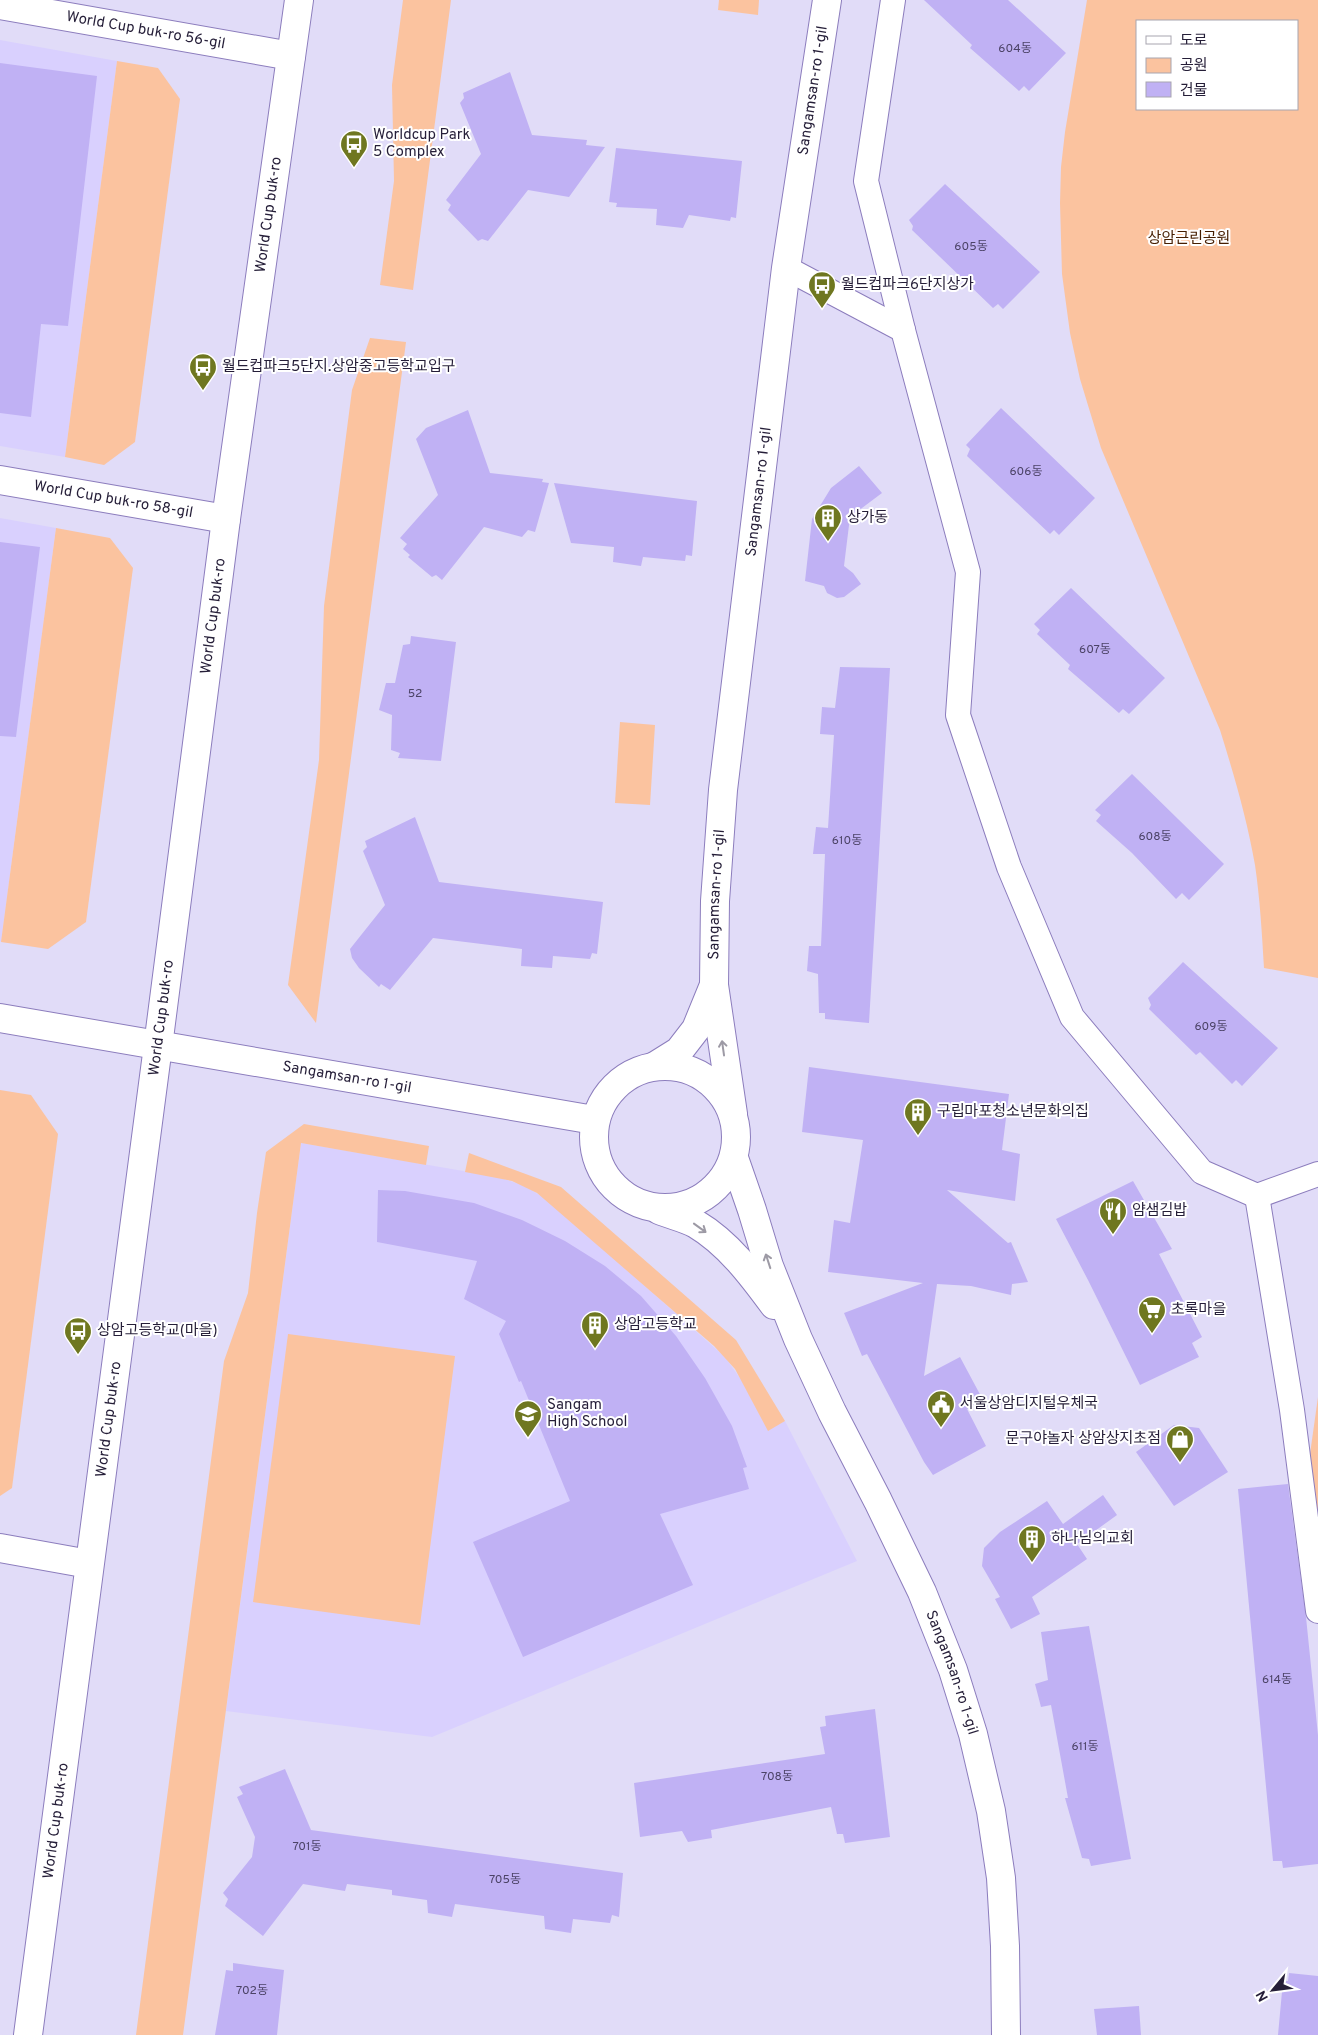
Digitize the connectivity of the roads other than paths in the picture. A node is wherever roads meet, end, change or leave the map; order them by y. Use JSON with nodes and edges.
{"nodes":[{"id":1,"x":299,"y":0,"type":"edge"},
{"id":2,"x":827,"y":0,"type":"edge"},
{"id":3,"x":893,"y":0,"type":"edge"},
{"id":4,"x":0,"y":5,"type":"edge"},
{"id":5,"x":291,"y":56,"type":"junction"},
{"id":6,"x":786,"y":268,"type":"junction"},
{"id":7,"x":904,"y":330,"type":"junction"},
{"id":8,"x":0,"y":480,"type":"edge"},
{"id":9,"x":226,"y":519,"type":"junction"},
{"id":10,"x":714,"y":986,"type":"junction"},
{"id":11,"x":0,"y":1018,"type":"edge"},
{"id":12,"x":158,"y":1046,"type":"junction"},
{"id":13,"x":655,"y":1066,"type":"junction"},
{"id":14,"x":733,"y":1114,"type":"junction"},
{"id":15,"x":594,"y":1120,"type":"junction"},
{"id":16,"x":734,"y":1158,"type":"junction"},
{"id":17,"x":1318,"y":1174,"type":"edge"},
{"id":18,"x":1257,"y":1196,"type":"junction"},
{"id":19,"x":656,"y":1209,"type":"junction"},
{"id":20,"x":798,"y":1339,"type":"junction"},
{"id":21,"x":0,"y":1548,"type":"edge"},
{"id":22,"x":88,"y":1564,"type":"junction"},
{"id":23,"x":1318,"y":1611,"type":"edge"},
{"id":24,"x":28,"y":2035,"type":"edge"},
{"id":25,"x":1006,"y":2035,"type":"edge"}],
"edges":[{"from":1,"to":5,"type":"street","name":"World Cup buk-ro"},
{"from":2,"to":6,"type":"street","name":"Sangamsan-ro 1-gil"},
{"from":3,"to":7,"type":"street"},
{"from":4,"to":5,"type":"street","name":"World Cup buk-ro 56-gil"},
{"from":5,"to":9,"type":"street","name":"World Cup buk-ro"},
{"from":6,"to":7,"type":"street"},
{"from":6,"to":10,"type":"street","name":"Sangamsan-ro 1-gil"},
{"from":7,"to":18,"type":"street"},
{"from":8,"to":9,"type":"street","name":"World Cup buk-ro 58-gil"},
{"from":9,"to":12,"type":"street","name":"World Cup buk-ro"},
{"from":10,"to":13,"type":"street"},
{"from":14,"to":10,"type":"street","one_way":true},
{"from":11,"to":12,"type":"street","name":"Sangamsan-ro 1-gil"},
{"from":12,"to":15,"type":"street","name":"Sangamsan-ro 1-gil"},
{"from":12,"to":22,"type":"street","name":"World Cup buk-ro"},
{"from":13,"to":14,"type":"street"},
{"from":13,"to":15,"type":"street"},
{"from":14,"to":16,"type":"street"},
{"from":15,"to":19,"type":"street"},
{"from":16,"to":19,"type":"street"},
{"from":20,"to":16,"type":"street","one_way":true},
{"from":17,"to":18,"type":"street"},
{"from":18,"to":23,"type":"street"},
{"from":19,"to":20,"type":"street","one_way":true},
{"from":20,"to":25,"type":"street","name":"Sangamsan-ro 1-gil"},
{"from":21,"to":22,"type":"street"},
{"from":22,"to":24,"type":"street","name":"World Cup buk-ro"}]}
